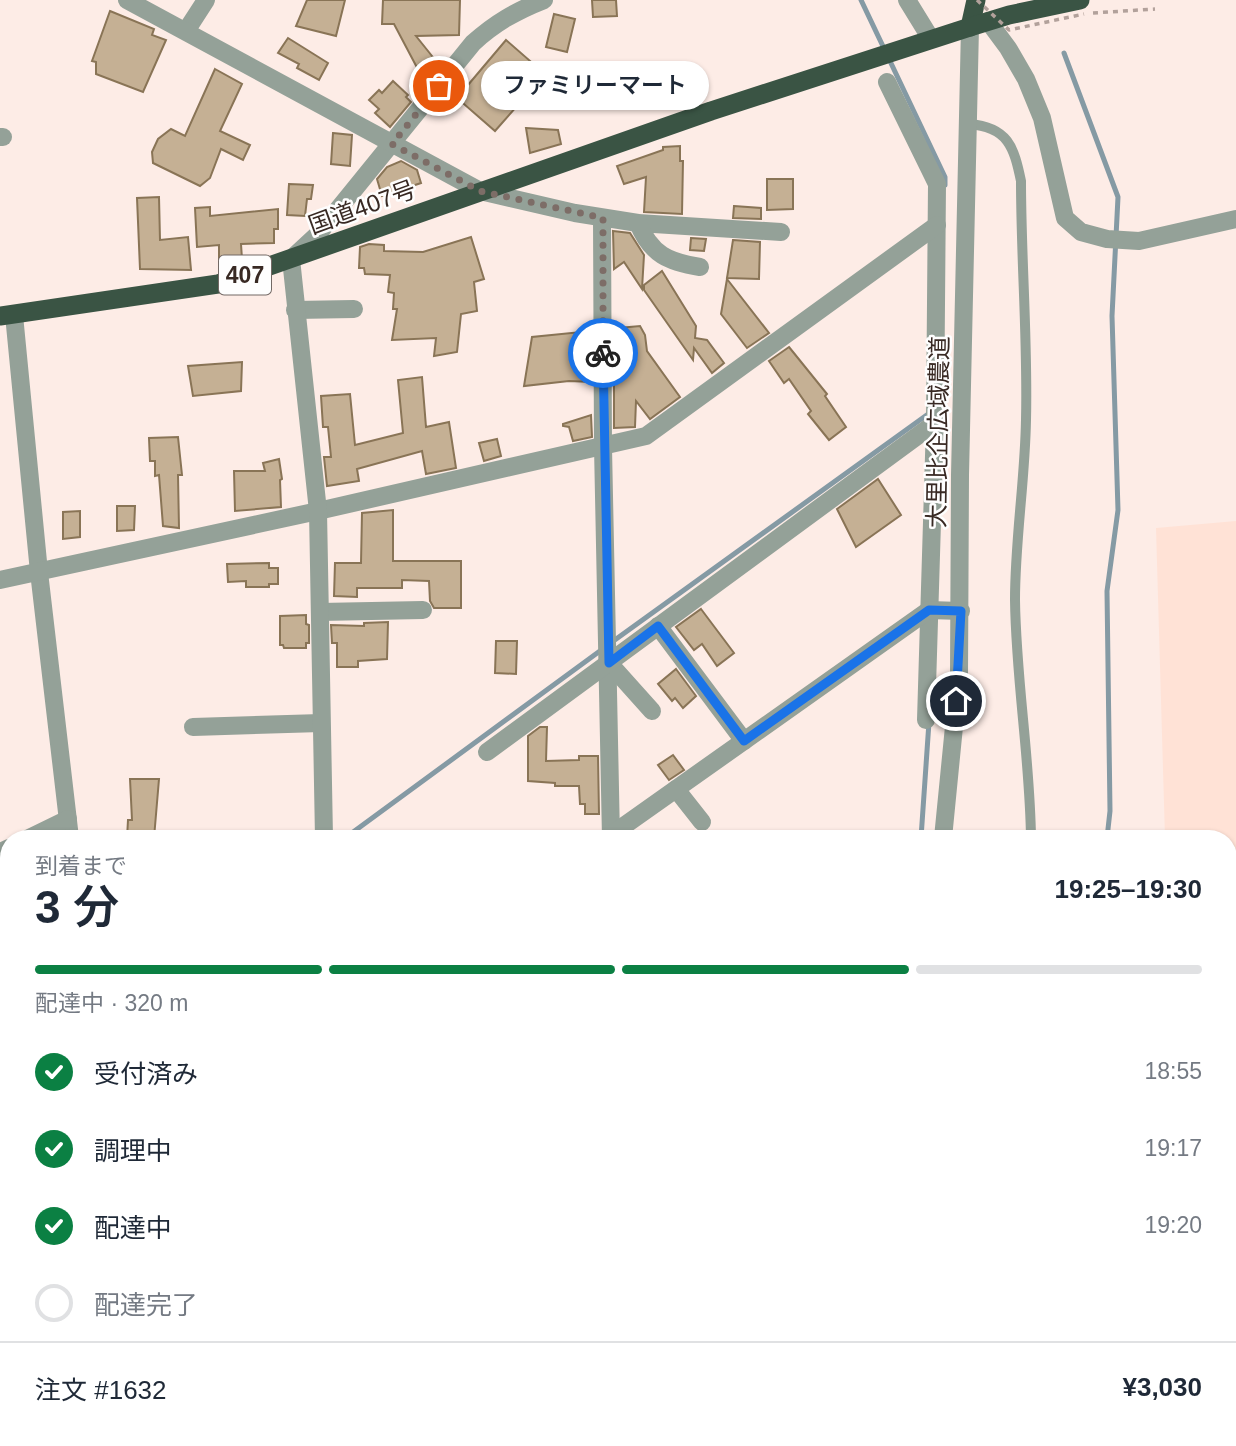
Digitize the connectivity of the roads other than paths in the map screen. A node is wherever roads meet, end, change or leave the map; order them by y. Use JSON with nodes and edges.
{"nodes":[{"id":1,"x":127,"y":0,"type":"edge"},
{"id":2,"x":206,"y":0,"type":"edge"},
{"id":3,"x":544,"y":0,"type":"edge"},
{"id":4,"x":907,"y":0,"type":"edge"},
{"id":5,"x":976,"y":0,"type":"edge"},
{"id":6,"x":1082,"y":7,"type":"edge"},
{"id":7,"x":979,"y":24,"type":"junction"},
{"id":8,"x":186,"y":31,"type":"junction"},
{"id":9,"x":931,"y":39,"type":"junction"},
{"id":10,"x":887,"y":82,"type":"dead end"},
{"id":11,"x":969,"y":124,"type":"junction"},
{"id":12,"x":392,"y":144,"type":"junction"},
{"id":13,"x":480,"y":191,"type":"junction"},
{"id":14,"x":603,"y":218,"type":"junction"},
{"id":15,"x":1236,"y":219,"type":"edge"},
{"id":16,"x":638,"y":223,"type":"junction"},
{"id":17,"x":937,"y":225,"type":"junction"},
{"id":18,"x":781,"y":232,"type":"dead end"},
{"id":19,"x":290,"y":259,"type":"junction"},
{"id":20,"x":700,"y":267,"type":"dead end"},
{"id":21,"x":354,"y":309,"type":"dead end"},
{"id":22,"x":295,"y":310,"type":"junction"},
{"id":23,"x":7,"y":316,"type":"edge"},
{"id":24,"x":935,"y":423,"type":"junction"},
{"id":25,"x":603,"y":447,"type":"junction"},
{"id":26,"x":318,"y":511,"type":"junction"},
{"id":27,"x":39,"y":572,"type":"junction"},
{"id":28,"x":0,"y":580,"type":"edge"},
{"id":29,"x":423,"y":610,"type":"dead end"},
{"id":30,"x":929,"y":610,"type":"junction"},
{"id":31,"x":961,"y":611,"type":"junction"},
{"id":32,"x":320,"y":612,"type":"junction"},
{"id":33,"x":658,"y":626,"type":"junction"},
{"id":34,"x":609,"y":663,"type":"junction"},
{"id":35,"x":652,"y":711,"type":"dead end"},
{"id":36,"x":926,"y":720,"type":"dead end"},
{"id":37,"x":321,"y":723,"type":"junction"},
{"id":38,"x":193,"y":727,"type":"dead end"},
{"id":39,"x":744,"y":741,"type":"junction"},
{"id":40,"x":488,"y":752,"type":"dead end"},
{"id":41,"x":677,"y":789,"type":"junction"},
{"id":42,"x":68,"y":820,"type":"junction"},
{"id":43,"x":702,"y":822,"type":"dead end"},
{"id":44,"x":46,"y":830,"type":"edge"},
{"id":45,"x":69,"y":830,"type":"edge"},
{"id":46,"x":324,"y":830,"type":"edge"},
{"id":47,"x":611,"y":830,"type":"edge"},
{"id":48,"x":619,"y":830,"type":"edge"},
{"id":49,"x":944,"y":830,"type":"edge"},
{"id":50,"x":1031,"y":830,"type":"edge"}],
"edges":[{"from":1,"to":8,"type":"street"},
{"from":2,"to":8,"type":"street"},
{"from":3,"to":12,"type":"street"},
{"from":4,"to":9,"type":"street"},
{"from":5,"to":7,"type":"highway"},
{"from":6,"to":7,"type":"highway","name":"国道407号","number":"407"},
{"from":7,"to":9,"type":"highway","name":"国道407号","number":"407"},
{"from":7,"to":11,"type":"street","name":"大里比企広域農道"},
{"from":7,"to":15,"type":"street"},
{"from":8,"to":12,"type":"street"},
{"from":9,"to":13,"type":"highway","name":"国道407号","number":"407"},
{"from":10,"to":17,"type":"street"},
{"from":11,"to":31,"type":"street","name":"大里比企広域農道"},
{"from":11,"to":50,"type":"lane"},
{"from":12,"to":13,"type":"street"},
{"from":12,"to":19,"type":"street"},
{"from":13,"to":14,"type":"street"},
{"from":13,"to":19,"type":"highway","name":"国道407号","number":"407"},
{"from":14,"to":16,"type":"street"},
{"from":14,"to":25,"type":"street"},
{"from":16,"to":18,"type":"street"},
{"from":16,"to":20,"type":"street"},
{"from":17,"to":24,"type":"street"},
{"from":17,"to":25,"type":"street"},
{"from":19,"to":22,"type":"street"},
{"from":19,"to":23,"type":"highway","name":"国道407号","number":"407"},
{"from":21,"to":22,"type":"street"},
{"from":22,"to":26,"type":"street"},
{"from":23,"to":27,"type":"street"},
{"from":24,"to":30,"type":"street"},
{"from":24,"to":33,"type":"street"},
{"from":25,"to":26,"type":"street"},
{"from":25,"to":34,"type":"street"},
{"from":26,"to":27,"type":"street"},
{"from":26,"to":32,"type":"street"},
{"from":27,"to":28,"type":"street"},
{"from":27,"to":42,"type":"street"},
{"from":29,"to":32,"type":"street"},
{"from":30,"to":31,"type":"street"},
{"from":30,"to":36,"type":"street"},
{"from":30,"to":39,"type":"street"},
{"from":31,"to":49,"type":"street","name":"大里比企広域農道"},
{"from":32,"to":37,"type":"street"},
{"from":33,"to":34,"type":"street"},
{"from":33,"to":39,"type":"street"},
{"from":34,"to":35,"type":"street"},
{"from":34,"to":40,"type":"street"},
{"from":34,"to":47,"type":"street"},
{"from":37,"to":38,"type":"street"},
{"from":37,"to":46,"type":"street"},
{"from":39,"to":41,"type":"street"},
{"from":41,"to":43,"type":"street"},
{"from":41,"to":48,"type":"street"},
{"from":42,"to":44,"type":"street"},
{"from":42,"to":45,"type":"street"}]}
